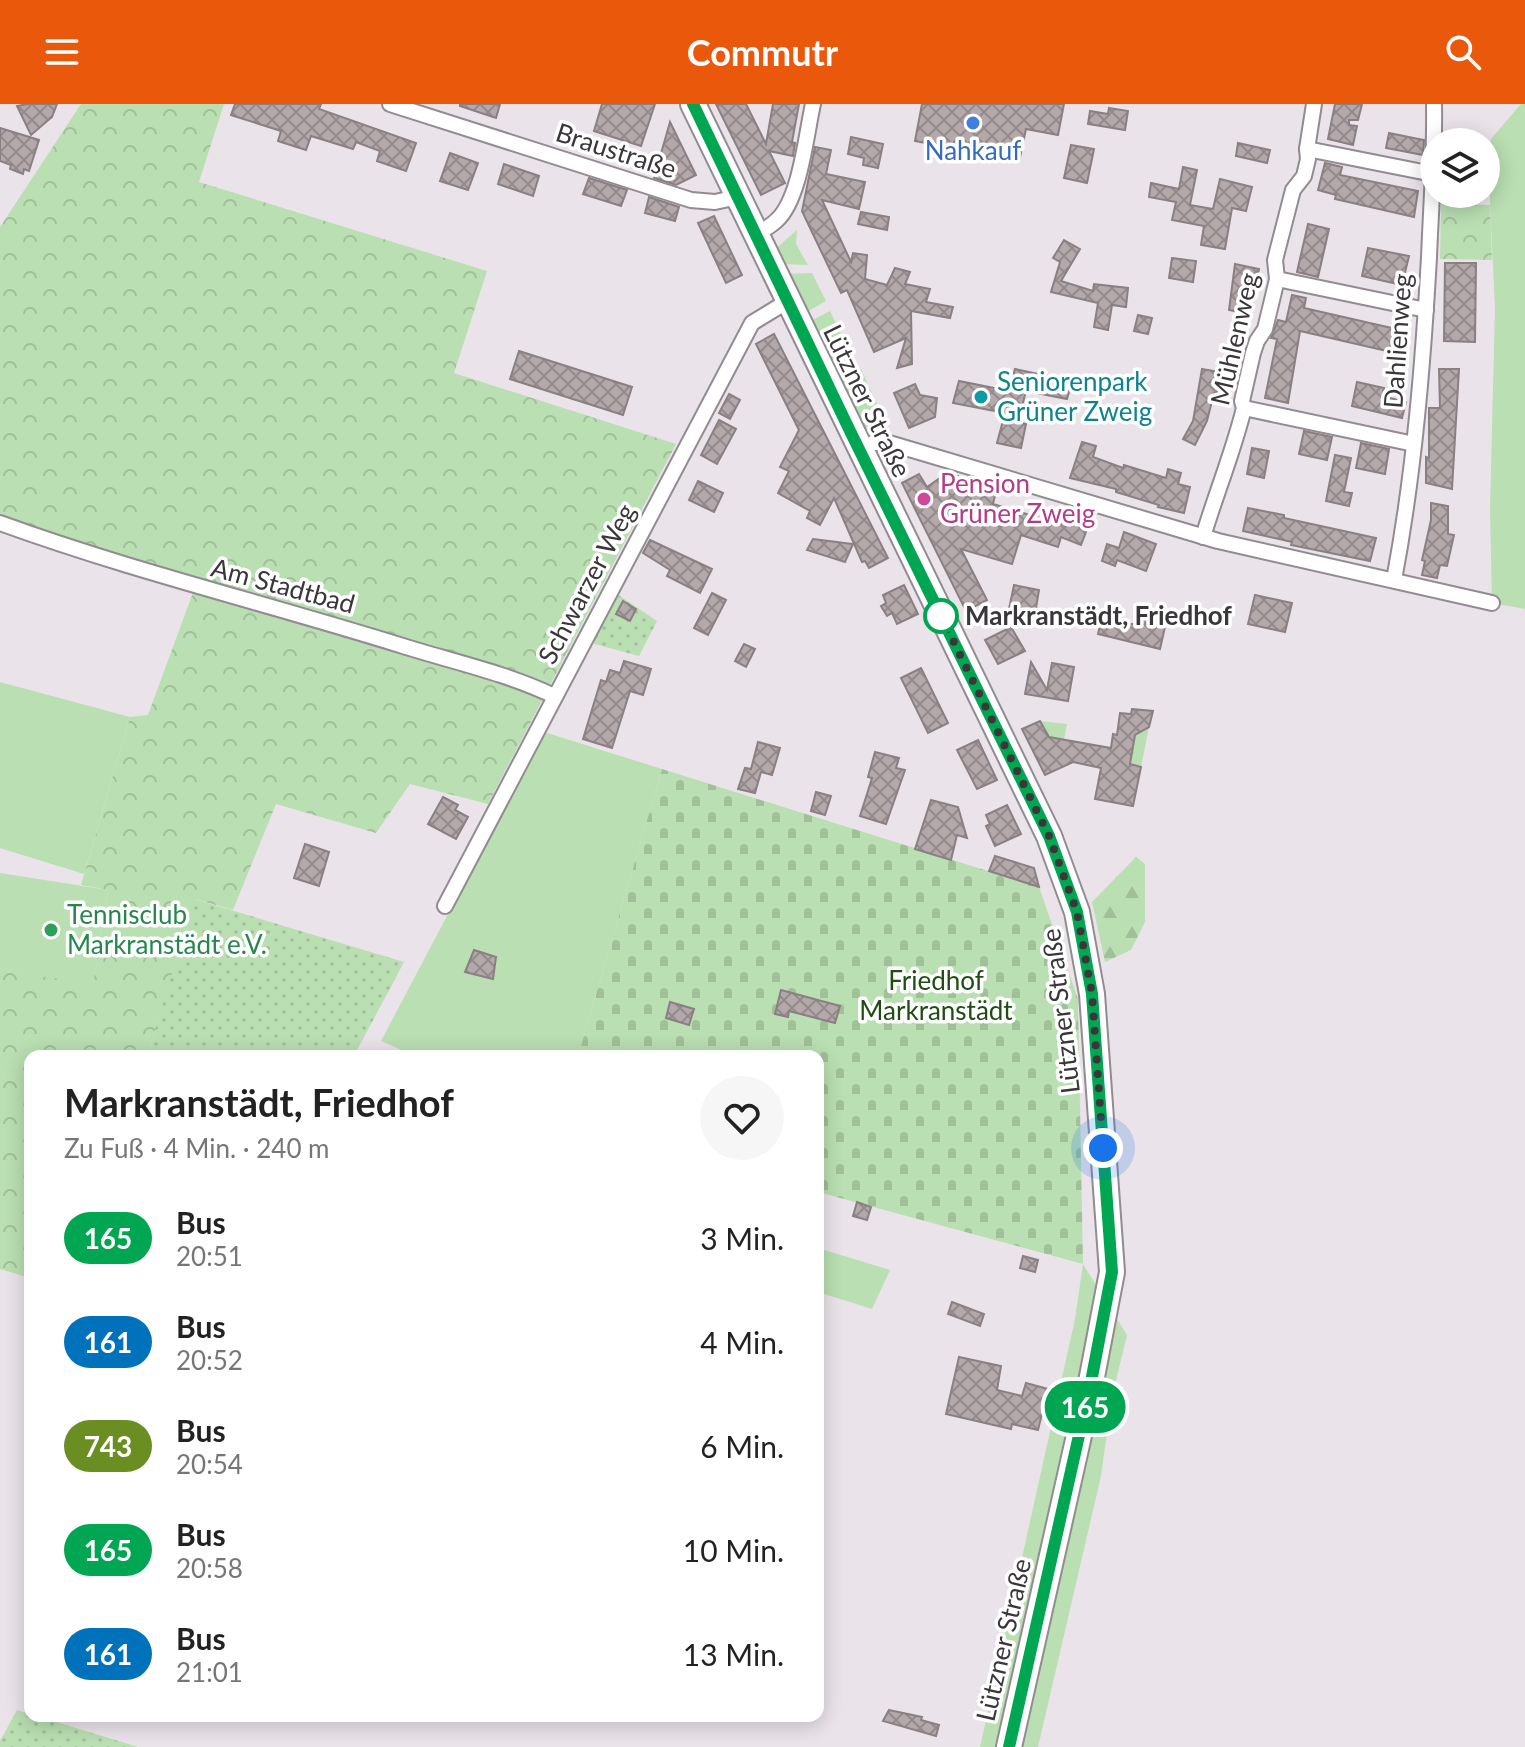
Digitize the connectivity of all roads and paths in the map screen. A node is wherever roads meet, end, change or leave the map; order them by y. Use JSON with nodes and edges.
{"nodes":[{"id":1,"x":390,"y":104,"type":"edge"},
{"id":2,"x":693,"y":104,"type":"edge"},
{"id":3,"x":813,"y":104,"type":"edge"},
{"id":4,"x":1314,"y":104,"type":"edge"},
{"id":5,"x":1434,"y":104,"type":"edge"},
{"id":6,"x":1434,"y":128,"type":"edge"},
{"id":7,"x":1307,"y":149,"type":"junction"},
{"id":8,"x":1420,"y":171,"type":"edge"},
{"id":9,"x":738,"y":197,"type":"junction"},
{"id":10,"x":1431,"y":208,"type":"edge"},
{"id":11,"x":756,"y":235,"type":"junction"},
{"id":12,"x":1277,"y":279,"type":"junction"},
{"id":13,"x":788,"y":301,"type":"junction"},
{"id":14,"x":1426,"y":310,"type":"junction"},
{"id":15,"x":1244,"y":408,"type":"junction"},
{"id":16,"x":1414,"y":444,"type":"junction"},
{"id":17,"x":859,"y":450,"type":"junction"},
{"id":18,"x":0,"y":523,"type":"edge"},
{"id":19,"x":1197,"y":534,"type":"junction"},
{"id":20,"x":1394,"y":580,"type":"junction"},
{"id":21,"x":1492,"y":603,"type":"dead end"},
{"id":22,"x":554,"y":696,"type":"junction"},
{"id":23,"x":445,"y":906,"type":"dead end"},
{"id":24,"x":1009,"y":1747,"type":"edge"}],
"edges":[{"from":1,"to":9,"type":"street","name":"Braustraße"},
{"from":2,"to":9,"type":"main road","name":"Lützner Straße"},
{"from":3,"to":11,"type":"street"},
{"from":4,"to":7,"type":"street","name":"Mühlenweg"},
{"from":5,"to":6,"type":"street","name":"Dahlienweg"},
{"from":7,"to":8,"type":"street"},
{"from":7,"to":12,"type":"street","name":"Mühlenweg"},
{"from":9,"to":11,"type":"main road","name":"Lützner Straße"},
{"from":10,"to":14,"type":"street","name":"Dahlienweg"},
{"from":11,"to":13,"type":"main road","name":"Lützner Straße"},
{"from":12,"to":14,"type":"street"},
{"from":12,"to":15,"type":"street","name":"Mühlenweg"},
{"from":13,"to":17,"type":"main road","name":"Lützner Straße"},
{"from":13,"to":22,"type":"street","name":"Schwarzer Weg"},
{"from":14,"to":16,"type":"street","name":"Dahlienweg"},
{"from":15,"to":16,"type":"street"},
{"from":15,"to":19,"type":"street","name":"Mühlenweg"},
{"from":16,"to":20,"type":"street","name":"Dahlienweg"},
{"from":17,"to":19,"type":"street"},
{"from":17,"to":24,"type":"main road","name":"Lützner Straße"},
{"from":18,"to":22,"type":"street","name":"Am Stadtbad"},
{"from":19,"to":20,"type":"street"},
{"from":20,"to":21,"type":"street"},
{"from":22,"to":23,"type":"street","name":"Schwarzer Weg"}]}
